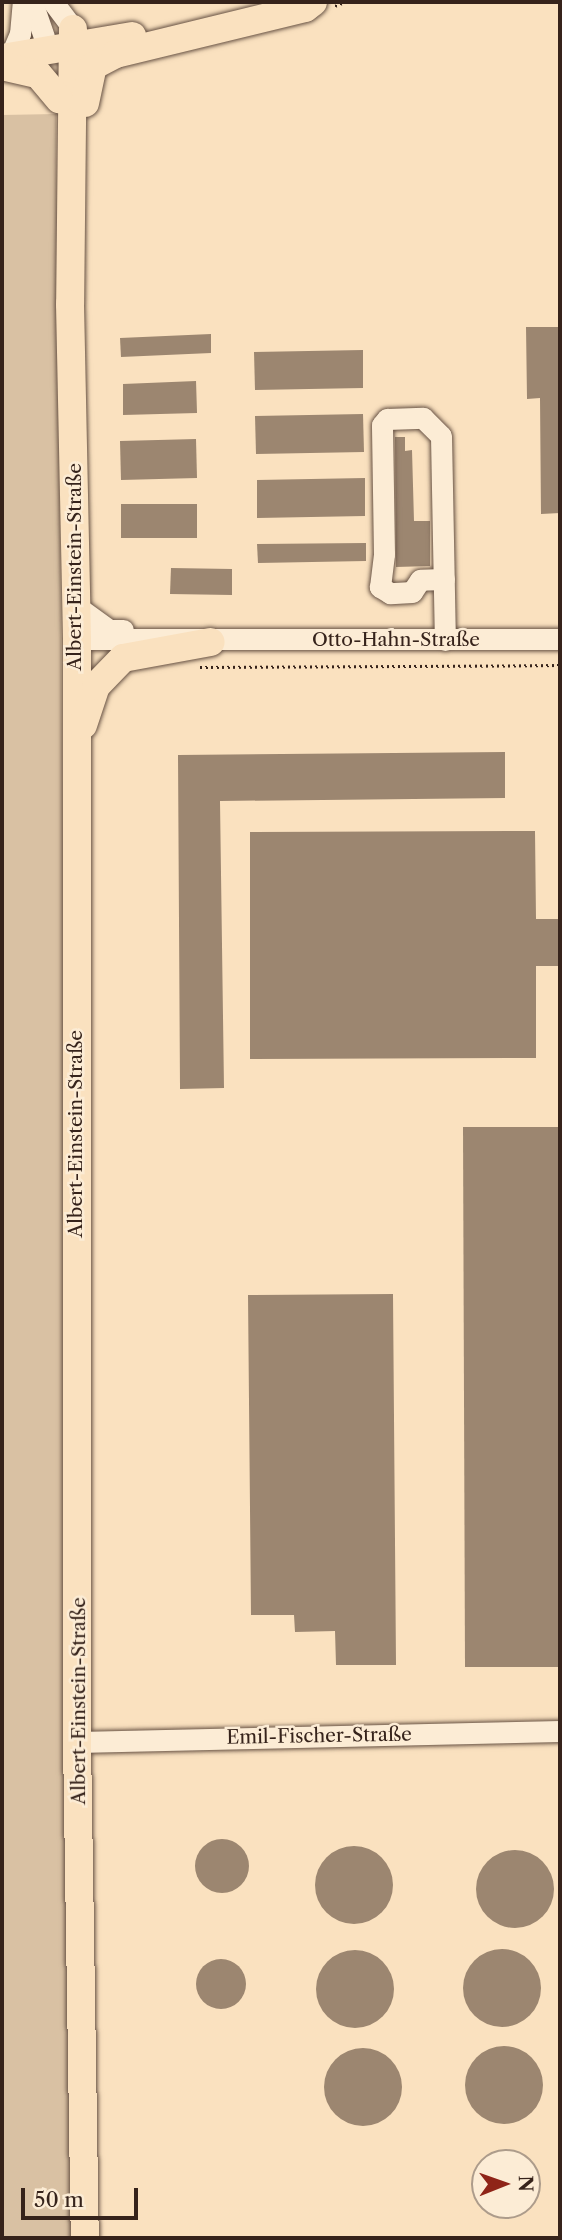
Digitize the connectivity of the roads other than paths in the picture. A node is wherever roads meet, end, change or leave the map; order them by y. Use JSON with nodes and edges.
{"nodes":[{"id":1,"x":23,"y":2,"type":"edge"},
{"id":2,"x":32,"y":2,"type":"edge"},
{"id":3,"x":53,"y":2,"type":"edge"},
{"id":4,"x":281,"y":2,"type":"edge"},
{"id":5,"x":313,"y":2,"type":"edge"},
{"id":6,"x":60,"y":41,"type":"junction"},
{"id":7,"x":5,"y":60,"type":"edge"},
{"id":8,"x":60,"y":99,"type":"junction"},
{"id":9,"x":70,"y":228,"type":"junction"},
{"id":10,"x":73,"y":374,"type":"junction"},
{"id":11,"x":444,"y":579,"type":"junction"},
{"id":12,"x":76,"y":606,"type":"junction"},
{"id":13,"x":76,"y":639,"type":"junction"},
{"id":14,"x":560,"y":639,"type":"edge"},
{"id":15,"x":446,"y":640,"type":"junction"},
{"id":16,"x":221,"y":641,"type":"junction"},
{"id":17,"x":75,"y":750,"type":"junction"},
{"id":18,"x":560,"y":1731,"type":"edge"},
{"id":19,"x":77,"y":1742,"type":"junction"},
{"id":20,"x":85,"y":2238,"type":"edge"}],
"edges":[{"from":1,"to":7,"type":"street"},
{"from":2,"to":6,"type":"street"},
{"from":3,"to":6,"type":"street"},
{"from":4,"to":6,"type":"main road"},
{"from":5,"to":10,"type":"main road"},
{"from":6,"to":7,"type":"main road"},
{"from":6,"to":8,"type":"main road"},
{"from":6,"to":9,"type":"main road","name":"Albert-Einstein-Straße"},
{"from":7,"to":8,"type":"main road"},
{"from":8,"to":9,"type":"main road"},
{"from":9,"to":10,"type":"main road","name":"Albert-Einstein-Straße"},
{"from":10,"to":12,"type":"main road","name":"Albert-Einstein-Straße"},
{"from":11,"to":11,"type":"street"},
{"from":11,"to":15,"type":"street"},
{"from":12,"to":13,"type":"main road","name":"Albert-Einstein-Straße"},
{"from":12,"to":16,"type":"street","name":"Otto-Hahn-Straße"},
{"from":13,"to":16,"type":"street","name":"Otto-Hahn-Straße"},
{"from":13,"to":17,"type":"main road","name":"Albert-Einstein-Straße"},
{"from":14,"to":15,"type":"street","name":"Otto-Hahn-Straße"},
{"from":15,"to":16,"type":"street","name":"Otto-Hahn-Straße"},
{"from":16,"to":17,"type":"main road"},
{"from":17,"to":19,"type":"main road","name":"Albert-Einstein-Straße"},
{"from":18,"to":19,"type":"street","name":"Emil-Fischer-Straße"},
{"from":19,"to":20,"type":"main road","name":"Albert-Einstein-Straße"}]}
